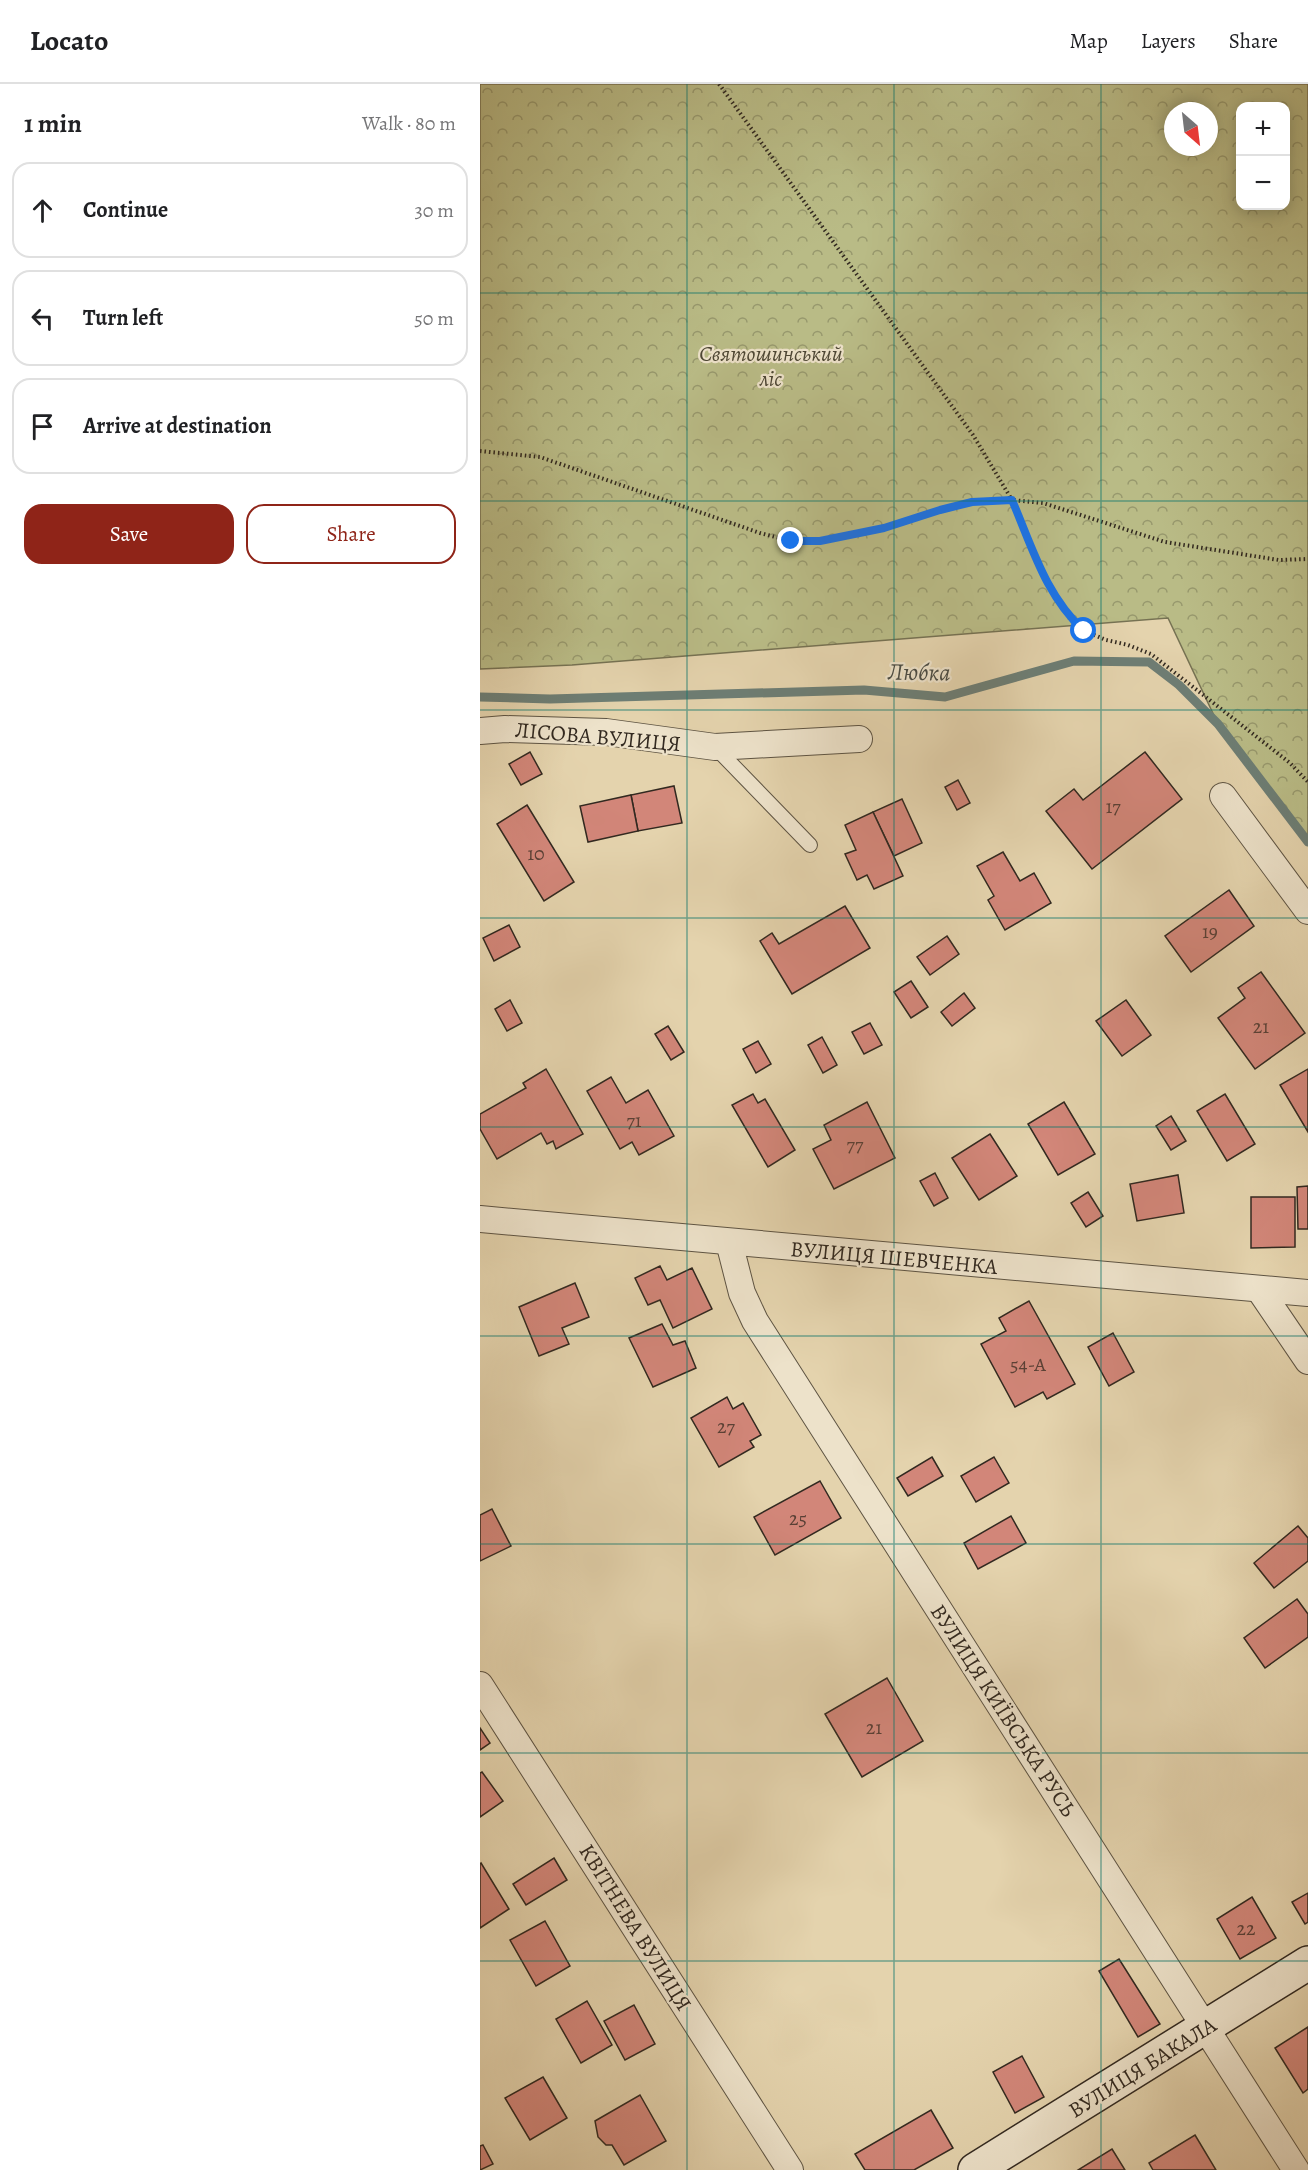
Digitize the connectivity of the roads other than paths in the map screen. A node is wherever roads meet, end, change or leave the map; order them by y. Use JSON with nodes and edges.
{"nodes":[{"id":1,"x":480,"y":731,"type":"edge"},
{"id":2,"x":859,"y":739,"type":"dead end"},
{"id":3,"x":715,"y":747,"type":"junction"},
{"id":4,"x":1223,"y":796,"type":"dead end"},
{"id":5,"x":810,"y":846,"type":"dead end"},
{"id":6,"x":1308,"y":911,"type":"edge"},
{"id":7,"x":480,"y":1219,"type":"edge"},
{"id":8,"x":729,"y":1242,"type":"junction"},
{"id":9,"x":1259,"y":1289,"type":"junction"},
{"id":10,"x":1308,"y":1293,"type":"edge"},
{"id":11,"x":1308,"y":1361,"type":"edge"},
{"id":12,"x":480,"y":1685,"type":"edge"},
{"id":13,"x":1308,"y":1963,"type":"edge"},
{"id":14,"x":1206,"y":2028,"type":"junction"},
{"id":15,"x":790,"y":2170,"type":"edge"},
{"id":16,"x":975,"y":2170,"type":"edge"},
{"id":17,"x":1296,"y":2170,"type":"edge"}],
"edges":[{"from":1,"to":3,"type":"street","name":"ЛІСОВА ВУЛИЦЯ"},
{"from":2,"to":3,"type":"street","name":"ЛІСОВА ВУЛИЦЯ"},
{"from":3,"to":5,"type":"lane"},
{"from":4,"to":6,"type":"street"},
{"from":7,"to":8,"type":"street","name":"ВУЛИЦЯ ШЕВЧЕНКА"},
{"from":8,"to":9,"type":"street","name":"ВУЛИЦЯ ШЕВЧЕНКА"},
{"from":8,"to":14,"type":"street","name":"ВУЛИЦЯ КИЇВСЬКА РУСЬ"},
{"from":9,"to":10,"type":"street","name":"ВУЛИЦЯ ШЕВЧЕНКА"},
{"from":9,"to":11,"type":"street"},
{"from":12,"to":15,"type":"street","name":"КВІТНЕВА ВУЛИЦЯ"},
{"from":13,"to":14,"type":"street","name":"ВУЛИЦЯ БАКАЛА"},
{"from":14,"to":16,"type":"street","name":"ВУЛИЦЯ БАКАЛА"},
{"from":14,"to":17,"type":"street","name":"ВУЛИЦЯ КИЇВСЬКА РУСЬ"}]}
